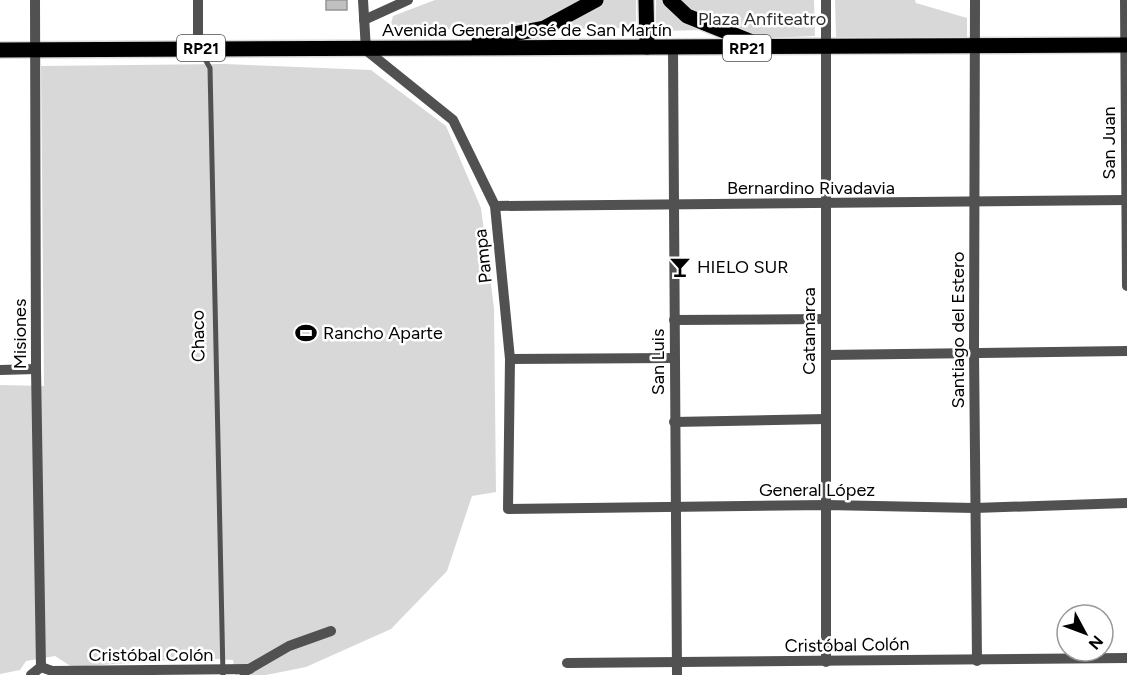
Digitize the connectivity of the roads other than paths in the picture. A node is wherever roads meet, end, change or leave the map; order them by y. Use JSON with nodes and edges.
{"nodes":[{"id":1,"x":35,"y":0,"type":"edge"},
{"id":2,"x":198,"y":0,"type":"edge"},
{"id":3,"x":363,"y":0,"type":"edge"},
{"id":4,"x":408,"y":0,"type":"edge"},
{"id":5,"x":596,"y":0,"type":"edge"},
{"id":6,"x":646,"y":0,"type":"edge"},
{"id":7,"x":670,"y":0,"type":"edge"},
{"id":8,"x":826,"y":0,"type":"edge"},
{"id":9,"x":975,"y":0,"type":"edge"},
{"id":10,"x":1125,"y":0,"type":"edge"},
{"id":11,"x":364,"y":20,"type":"junction"},
{"id":12,"x":1126,"y":45,"type":"edge"},
{"id":13,"x":647,"y":47,"type":"junction"},
{"id":14,"x":827,"y":47,"type":"junction"},
{"id":15,"x":975,"y":47,"type":"junction"},
{"id":16,"x":198,"y":48,"type":"junction"},
{"id":17,"x":445,"y":48,"type":"junction"},
{"id":18,"x":673,"y":48,"type":"junction"},
{"id":19,"x":768,"y":48,"type":"junction"},
{"id":20,"x":36,"y":49,"type":"junction"},
{"id":21,"x":0,"y":50,"type":"edge"},
{"id":22,"x":366,"y":50,"type":"junction"},
{"id":23,"x":1126,"y":200,"type":"edge"},
{"id":24,"x":974,"y":203,"type":"junction"},
{"id":25,"x":825,"y":204,"type":"junction"},
{"id":26,"x":495,"y":206,"type":"junction"},
{"id":27,"x":672,"y":206,"type":"junction"},
{"id":28,"x":1127,"y":286,"type":"edge"},
{"id":29,"x":826,"y":319,"type":"junction"},
{"id":30,"x":674,"y":320,"type":"junction"},
{"id":31,"x":974,"y":351,"type":"junction"},
{"id":32,"x":1127,"y":351,"type":"edge"},
{"id":33,"x":826,"y":355,"type":"junction"},
{"id":34,"x":674,"y":358,"type":"junction"},
{"id":35,"x":510,"y":359,"type":"junction"},
{"id":36,"x":36,"y":369,"type":"junction"},
{"id":37,"x":0,"y":370,"type":"edge"},
{"id":38,"x":826,"y":419,"type":"junction"},
{"id":39,"x":674,"y":422,"type":"junction"},
{"id":40,"x":1127,"y":503,"type":"edge"},
{"id":41,"x":826,"y":505,"type":"junction"},
{"id":42,"x":675,"y":508,"type":"junction"},
{"id":43,"x":975,"y":508,"type":"junction"},
{"id":44,"x":508,"y":509,"type":"joint"},
{"id":45,"x":331,"y":631,"type":"dead end"},
{"id":46,"x":1127,"y":658,"type":"edge"},
{"id":47,"x":977,"y":661,"type":"junction"},
{"id":48,"x":826,"y":662,"type":"junction"},
{"id":49,"x":567,"y":663,"type":"dead end"},
{"id":50,"x":40,"y":667,"type":"junction"},
{"id":51,"x":250,"y":669,"type":"junction"},
{"id":52,"x":677,"y":669,"type":"edge"},
{"id":53,"x":53,"y":673,"type":"edge"},
{"id":54,"x":223,"y":673,"type":"edge"},
{"id":55,"x":31,"y":675,"type":"edge"},
{"id":56,"x":238,"y":675,"type":"edge"}],
"edges":[{"from":1,"to":20,"type":"street","name":"Misiones"},
{"from":2,"to":16,"type":"street","name":"Chaco"},
{"from":3,"to":11,"type":"street"},
{"from":4,"to":11,"type":"street"},
{"from":5,"to":17,"type":"main road"},
{"from":6,"to":13,"type":"main road"},
{"from":7,"to":19,"type":"main road"},
{"from":8,"to":14,"type":"street","name":"Catamarca"},
{"from":9,"to":15,"type":"street","name":"Santiago del Estero"},
{"from":10,"to":12,"type":"street","name":"San Juan"},
{"from":11,"to":22,"type":"street"},
{"from":12,"to":15,"type":"main road","name":"Avenida General José de San Martín","number":"RP21"},
{"from":12,"to":23,"type":"street","name":"San Juan"},
{"from":13,"to":17,"type":"main road","name":"Avenida General José de San Martín","number":"RP21"},
{"from":13,"to":18,"type":"main road","name":"Avenida General José de San Martín","number":"RP21"},
{"from":14,"to":15,"type":"main road","name":"Avenida General José de San Martín","number":"RP21"},
{"from":14,"to":19,"type":"main road","name":"Avenida General José de San Martín","number":"RP21"},
{"from":14,"to":25,"type":"street","name":"Catamarca"},
{"from":15,"to":24,"type":"street","name":"Santiago del Estero"},
{"from":16,"to":20,"type":"main road","name":"Avenida General José de San Martín","number":"RP21"},
{"from":16,"to":22,"type":"main road","name":"Avenida General José de San Martín","number":"RP21"},
{"from":16,"to":54,"type":"lane","name":"Chaco"},
{"from":17,"to":22,"type":"main road","name":"Avenida General José de San Martín","number":"RP21"},
{"from":18,"to":19,"type":"main road","name":"Avenida General José de San Martín","number":"RP21"},
{"from":18,"to":27,"type":"street","name":"San Luis"},
{"from":20,"to":21,"type":"main road","name":"Avenida General José de San Martín","number":"RP21"},
{"from":20,"to":36,"type":"street","name":"Misiones"},
{"from":22,"to":26,"type":"street","name":"Pampa"},
{"from":23,"to":24,"type":"street","name":"Bernardino Rivadavia"},
{"from":23,"to":28,"type":"street","name":"San Juan"},
{"from":24,"to":25,"type":"street","name":"Bernardino Rivadavia"},
{"from":24,"to":31,"type":"street","name":"Santiago del Estero"},
{"from":25,"to":27,"type":"street","name":"Bernardino Rivadavia"},
{"from":25,"to":29,"type":"street","name":"Catamarca"},
{"from":26,"to":27,"type":"street","name":"Bernardino Rivadavia"},
{"from":26,"to":35,"type":"street","name":"Pampa"},
{"from":27,"to":30,"type":"street","name":"San Luis"},
{"from":29,"to":30,"type":"street"},
{"from":29,"to":33,"type":"street","name":"Catamarca"},
{"from":30,"to":34,"type":"street","name":"San Luis"},
{"from":31,"to":32,"type":"street"},
{"from":31,"to":33,"type":"street"},
{"from":31,"to":43,"type":"street","name":"Santiago del Estero"},
{"from":33,"to":38,"type":"street","name":"Catamarca"},
{"from":34,"to":35,"type":"street"},
{"from":34,"to":39,"type":"street","name":"San Luis"},
{"from":35,"to":44,"type":"street","name":"Pampa"},
{"from":36,"to":37,"type":"street"},
{"from":36,"to":50,"type":"street","name":"Misiones"},
{"from":38,"to":39,"type":"street"},
{"from":38,"to":41,"type":"street","name":"Catamarca"},
{"from":39,"to":42,"type":"street","name":"San Luis"},
{"from":40,"to":43,"type":"street","name":"General López"},
{"from":41,"to":42,"type":"street","name":"General López"},
{"from":41,"to":43,"type":"street","name":"General López"},
{"from":41,"to":48,"type":"street","name":"Catamarca"},
{"from":42,"to":44,"type":"street","name":"General López"},
{"from":42,"to":52,"type":"street","name":"San Luis"},
{"from":43,"to":47,"type":"street","name":"Santiago del Estero"},
{"from":45,"to":51,"type":"street","name":"Cristóbal Colón"},
{"from":46,"to":47,"type":"street","name":"Cristóbal Colón"},
{"from":47,"to":48,"type":"street","name":"Cristóbal Colón"},
{"from":48,"to":52,"type":"street","name":"Cristóbal Colón"},
{"from":49,"to":52,"type":"street","name":"Cristóbal Colón"},
{"from":50,"to":53,"type":"street","name":"Cristóbal Colón"},
{"from":50,"to":55,"type":"street"},
{"from":51,"to":54,"type":"street","name":"Cristóbal Colón"},
{"from":51,"to":56,"type":"street","name":"Cristóbal Colón"},
{"from":53,"to":54,"type":"street","name":"Cristóbal Colón"}]}
